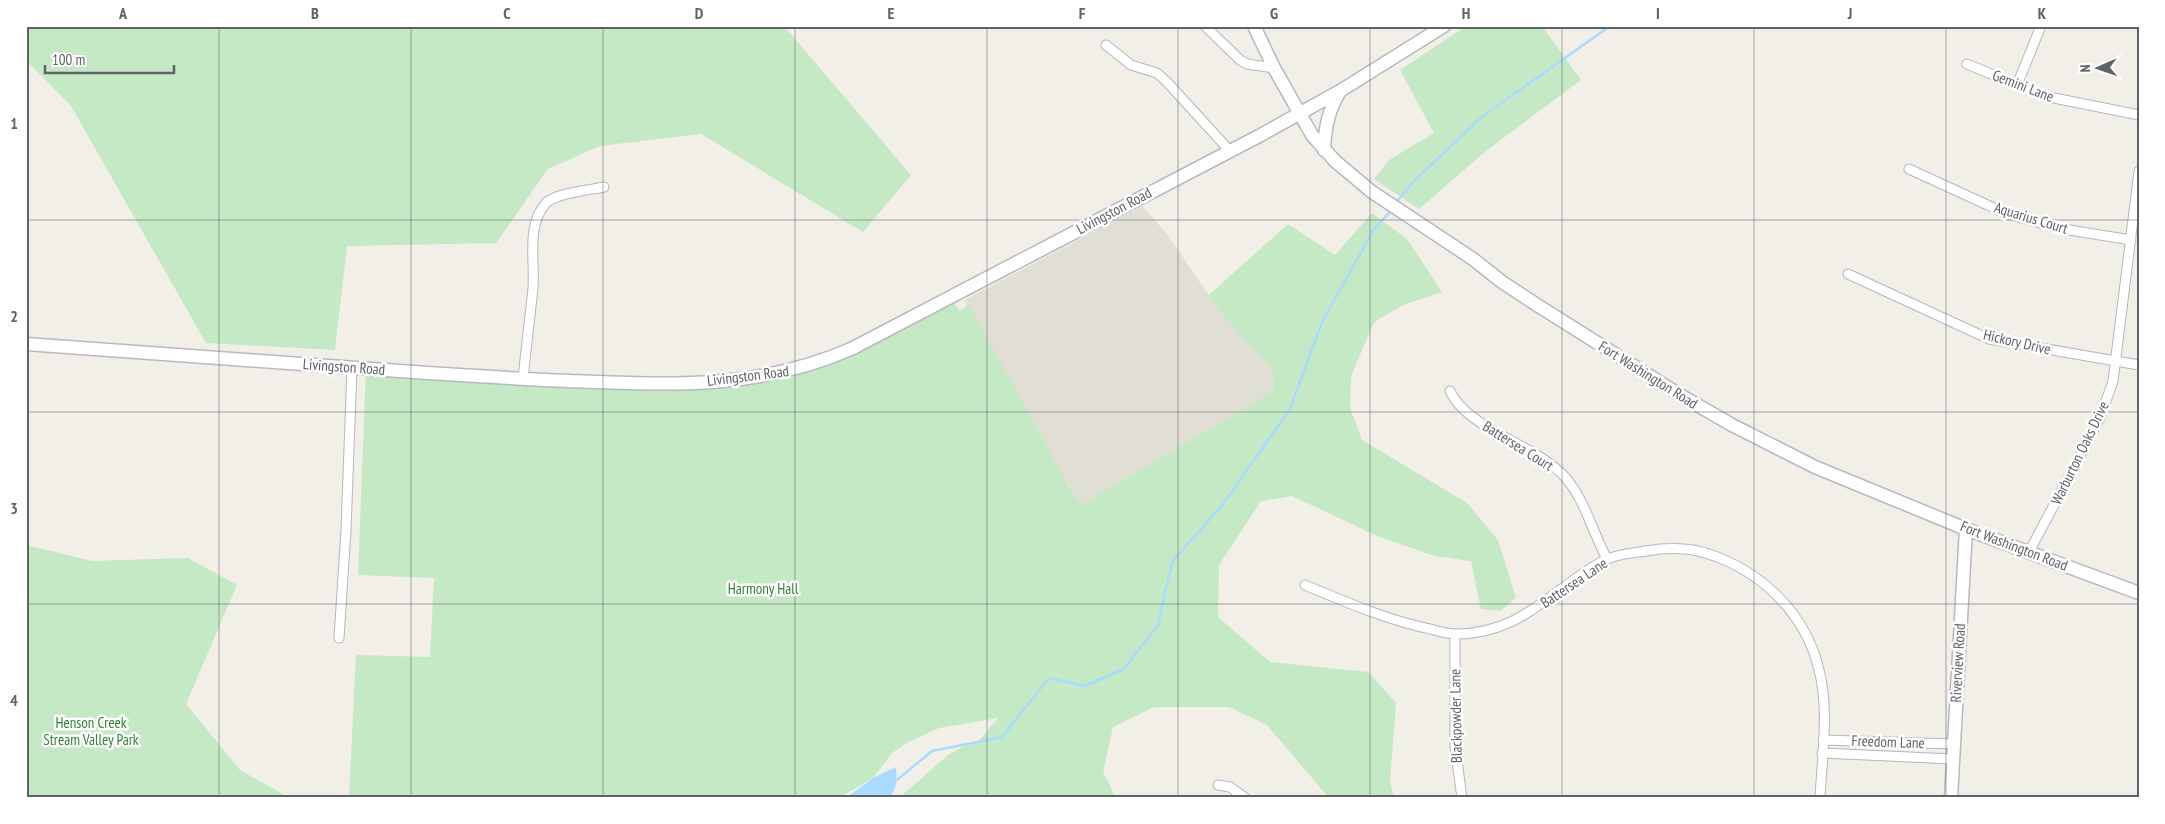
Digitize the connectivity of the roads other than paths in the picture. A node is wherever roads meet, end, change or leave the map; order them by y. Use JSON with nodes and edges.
{"nodes":[{"id":1,"x":1205,"y":26,"type":"edge"},
{"id":2,"x":1254,"y":26,"type":"edge"},
{"id":3,"x":1444,"y":26,"type":"edge"},
{"id":4,"x":2041,"y":26,"type":"edge"},
{"id":5,"x":1106,"y":45,"type":"dead end"},
{"id":6,"x":1967,"y":64,"type":"dead end"},
{"id":7,"x":1274,"y":68,"type":"junction"},
{"id":8,"x":2017,"y":85,"type":"junction"},
{"id":9,"x":1340,"y":92,"type":"junction"},
{"id":10,"x":1300,"y":114,"type":"junction"},
{"id":11,"x":2139,"y":115,"type":"edge"},
{"id":12,"x":1324,"y":150,"type":"junction"},
{"id":13,"x":1230,"y":152,"type":"junction"},
{"id":14,"x":1909,"y":169,"type":"dead end"},
{"id":15,"x":2139,"y":171,"type":"edge"},
{"id":16,"x":604,"y":187,"type":"dead end"},
{"id":17,"x":2131,"y":240,"type":"junction"},
{"id":18,"x":1848,"y":274,"type":"dead end"},
{"id":19,"x":26,"y":344,"type":"edge"},
{"id":20,"x":2117,"y":362,"type":"junction"},
{"id":21,"x":2139,"y":365,"type":"edge"},
{"id":22,"x":352,"y":368,"type":"junction"},
{"id":23,"x":523,"y":379,"type":"junction"},
{"id":24,"x":1450,"y":391,"type":"dead end"},
{"id":25,"x":1966,"y":528,"type":"junction"},
{"id":26,"x":2029,"y":552,"type":"junction"},
{"id":27,"x":1607,"y":559,"type":"junction"},
{"id":28,"x":1305,"y":585,"type":"dead end"},
{"id":29,"x":2139,"y":593,"type":"edge"},
{"id":30,"x":1455,"y":634,"type":"junction"},
{"id":31,"x":339,"y":638,"type":"dead end"},
{"id":32,"x":1823,"y":740,"type":"junction"},
{"id":33,"x":1954,"y":744,"type":"junction"},
{"id":34,"x":1822,"y":753,"type":"junction"},
{"id":35,"x":1953,"y":758,"type":"junction"},
{"id":36,"x":1218,"y":785,"type":"dead end"},
{"id":37,"x":1244,"y":798,"type":"edge"},
{"id":38,"x":1462,"y":798,"type":"edge"},
{"id":39,"x":1820,"y":798,"type":"edge"},
{"id":40,"x":1951,"y":798,"type":"edge"}],
"edges":[{"from":1,"to":7,"type":"street"},
{"from":2,"to":7,"type":"main road","name":"Fort Washington Road"},
{"from":3,"to":9,"type":"main road","name":"Livingston Road"},
{"from":4,"to":8,"type":"street"},
{"from":5,"to":13,"type":"street"},
{"from":6,"to":8,"type":"street","name":"Gemini Lane"},
{"from":7,"to":10,"type":"main road","name":"Fort Washington Road"},
{"from":8,"to":11,"type":"street","name":"Gemini Lane"},
{"from":9,"to":10,"type":"main road","name":"Livingston Road"},
{"from":9,"to":12,"type":"main road"},
{"from":10,"to":12,"type":"main road","name":"Fort Washington Road"},
{"from":10,"to":13,"type":"main road","name":"Livingston Road"},
{"from":12,"to":25,"type":"main road","name":"Fort Washington Road"},
{"from":13,"to":23,"type":"main road","name":"Livingston Road"},
{"from":14,"to":17,"type":"street","name":"Aquarius Court"},
{"from":15,"to":17,"type":"street","name":"Warburton Oaks Drive"},
{"from":16,"to":23,"type":"street"},
{"from":17,"to":20,"type":"street","name":"Warburton Oaks Drive"},
{"from":18,"to":20,"type":"street","name":"Hickory Drive"},
{"from":19,"to":22,"type":"main road","name":"Livingston Road"},
{"from":20,"to":21,"type":"street","name":"Hickory Drive"},
{"from":20,"to":26,"type":"street","name":"Warburton Oaks Drive"},
{"from":22,"to":23,"type":"main road","name":"Livingston Road"},
{"from":22,"to":31,"type":"street"},
{"from":24,"to":27,"type":"street","name":"Battersea Court"},
{"from":25,"to":26,"type":"main road","name":"Fort Washington Road"},
{"from":25,"to":33,"type":"main road","name":"Riverview Road"},
{"from":26,"to":29,"type":"main road","name":"Fort Washington Road"},
{"from":27,"to":30,"type":"street","name":"Battersea Lane"},
{"from":27,"to":32,"type":"street","name":"Battersea Lane"},
{"from":28,"to":30,"type":"street","name":"Battersea Lane"},
{"from":30,"to":38,"type":"street","name":"Blackpowder Lane"},
{"from":32,"to":33,"type":"street","name":"Freedom Lane"},
{"from":32,"to":34,"type":"street","name":"Battersea Lane"},
{"from":33,"to":35,"type":"main road","name":"Riverview Road"},
{"from":34,"to":35,"type":"street","name":"Freedom Lane"},
{"from":34,"to":39,"type":"street","name":"Battersea Lane"},
{"from":35,"to":40,"type":"main road","name":"Riverview Road"},
{"from":36,"to":37,"type":"street"}]}
